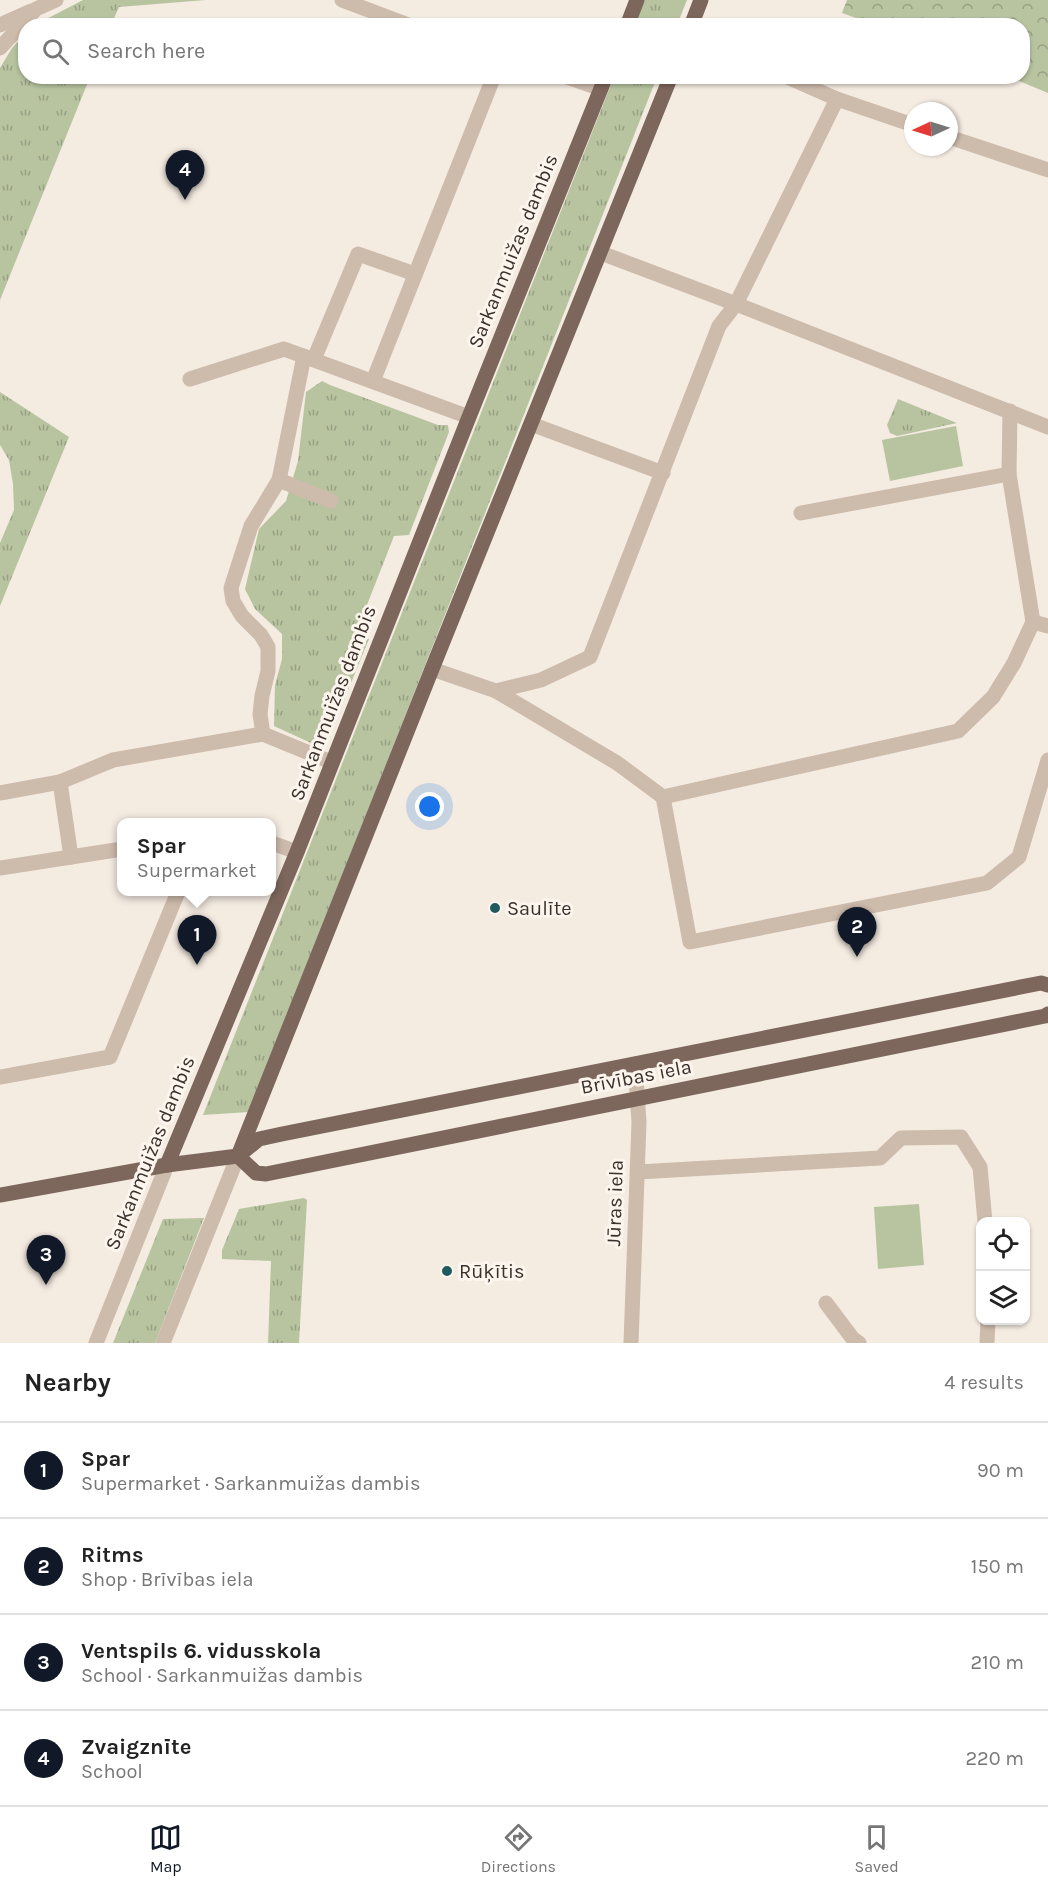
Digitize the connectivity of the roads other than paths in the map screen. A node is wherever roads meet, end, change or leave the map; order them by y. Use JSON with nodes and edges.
{"nodes":[{"id":1,"x":56,"y":0,"type":"edge"},
{"id":2,"x":342,"y":0,"type":"edge"},
{"id":3,"x":637,"y":0,"type":"edge"},
{"id":4,"x":701,"y":0,"type":"edge"},
{"id":5,"x":36,"y":9,"type":"junction"},
{"id":6,"x":28,"y":18,"type":"edge"},
{"id":7,"x":390,"y":18,"type":"edge"},
{"id":8,"x":630,"y":18,"type":"edge"},
{"id":9,"x":694,"y":18,"type":"edge"},
{"id":10,"x":0,"y":25,"type":"edge"},
{"id":11,"x":18,"y":28,"type":"edge"},
{"id":12,"x":0,"y":48,"type":"edge"},
{"id":13,"x":491,"y":84,"type":"edge"},
{"id":14,"x":603,"y":84,"type":"edge"},
{"id":15,"x":668,"y":84,"type":"edge"},
{"id":16,"x":803,"y":84,"type":"edge"},
{"id":17,"x":837,"y":99,"type":"junction"},
{"id":18,"x":904,"y":122,"type":"edge"},
{"id":19,"x":958,"y":140,"type":"edge"},
{"id":20,"x":1048,"y":170,"type":"edge"},
{"id":21,"x":601,"y":253,"type":"junction"},
{"id":22,"x":415,"y":274,"type":"junction"},
{"id":23,"x":736,"y":304,"type":"junction"},
{"id":24,"x":309,"y":358,"type":"junction"},
{"id":25,"x":190,"y":379,"type":"dead end"},
{"id":26,"x":373,"y":381,"type":"junction"},
{"id":27,"x":1010,"y":411,"type":"junction"},
{"id":28,"x":469,"y":417,"type":"junction"},
{"id":29,"x":531,"y":424,"type":"junction"},
{"id":30,"x":1048,"y":428,"type":"edge"},
{"id":31,"x":663,"y":473,"type":"junction"},
{"id":32,"x":1009,"y":474,"type":"junction"},
{"id":33,"x":279,"y":480,"type":"junction"},
{"id":34,"x":331,"y":501,"type":"dead end"},
{"id":35,"x":801,"y":513,"type":"dead end"},
{"id":36,"x":1041,"y":624,"type":"edge"},
{"id":37,"x":432,"y":669,"type":"junction"},
{"id":38,"x":496,"y":692,"type":"junction"},
{"id":39,"x":263,"y":734,"type":"junction"},
{"id":40,"x":1048,"y":760,"type":"edge"},
{"id":41,"x":332,"y":762,"type":"junction"},
{"id":42,"x":60,"y":782,"type":"junction"},
{"id":43,"x":0,"y":793,"type":"edge"},
{"id":44,"x":663,"y":797,"type":"junction"},
{"id":45,"x":276,"y":844,"type":"edge"},
{"id":46,"x":117,"y":850,"type":"edge"},
{"id":47,"x":297,"y":852,"type":"junction"},
{"id":48,"x":71,"y":857,"type":"junction"},
{"id":49,"x":0,"y":868,"type":"edge"},
{"id":50,"x":176,"y":896,"type":"edge"},
{"id":51,"x":1048,"y":984,"type":"edge"},
{"id":52,"x":1048,"y":1014,"type":"edge"},
{"id":53,"x":635,"y":1064,"type":"junction"},
{"id":54,"x":0,"y":1077,"type":"edge"},
{"id":55,"x":638,"y":1098,"type":"junction"},
{"id":56,"x":238,"y":1156,"type":"junction"},
{"id":57,"x":167,"y":1166,"type":"junction"},
{"id":58,"x":638,"y":1172,"type":"junction"},
{"id":59,"x":0,"y":1195,"type":"edge"},
{"id":60,"x":985,"y":1217,"type":"edge"},
{"id":61,"x":826,"y":1303,"type":"dead end"},
{"id":62,"x":988,"y":1325,"type":"edge"},
{"id":63,"x":96,"y":1343,"type":"edge"},
{"id":64,"x":163,"y":1343,"type":"edge"},
{"id":65,"x":631,"y":1343,"type":"edge"},
{"id":66,"x":859,"y":1343,"type":"edge"},
{"id":67,"x":987,"y":1343,"type":"edge"}],
"edges":[{"from":1,"to":5,"type":"street"},
{"from":2,"to":7,"type":"street"},
{"from":3,"to":8,"type":"main road"},
{"from":4,"to":9,"type":"main road"},
{"from":5,"to":6,"type":"street"},
{"from":5,"to":10,"type":"street"},
{"from":11,"to":12,"type":"street"},
{"from":13,"to":22,"type":"street"},
{"from":14,"to":28,"type":"main road","name":"Sarkanmuižas dambis"},
{"from":15,"to":21,"type":"main road"},
{"from":16,"to":17,"type":"street"},
{"from":17,"to":18,"type":"street"},
{"from":17,"to":23,"type":"street"},
{"from":19,"to":20,"type":"street"},
{"from":21,"to":23,"type":"street"},
{"from":21,"to":29,"type":"main road"},
{"from":22,"to":24,"type":"street"},
{"from":22,"to":26,"type":"street"},
{"from":23,"to":27,"type":"street"},
{"from":23,"to":31,"type":"street"},
{"from":24,"to":25,"type":"street"},
{"from":24,"to":26,"type":"street"},
{"from":24,"to":33,"type":"street"},
{"from":26,"to":28,"type":"street"},
{"from":27,"to":30,"type":"street"},
{"from":27,"to":32,"type":"street"},
{"from":28,"to":41,"type":"main road","name":"Sarkanmuižas dambis"},
{"from":29,"to":31,"type":"street"},
{"from":29,"to":37,"type":"main road"},
{"from":31,"to":38,"type":"street"},
{"from":32,"to":35,"type":"street"},
{"from":32,"to":36,"type":"street"},
{"from":33,"to":34,"type":"street"},
{"from":33,"to":39,"type":"street"},
{"from":36,"to":44,"type":"street"},
{"from":37,"to":38,"type":"street"},
{"from":37,"to":56,"type":"main road"},
{"from":38,"to":44,"type":"street"},
{"from":39,"to":41,"type":"street"},
{"from":39,"to":42,"type":"street"},
{"from":40,"to":44,"type":"street"},
{"from":41,"to":47,"type":"main road","name":"Sarkanmuižas dambis"},
{"from":42,"to":43,"type":"street"},
{"from":42,"to":48,"type":"street"},
{"from":45,"to":47,"type":"street"},
{"from":46,"to":48,"type":"street"},
{"from":47,"to":57,"type":"main road","name":"Sarkanmuižas dambis"},
{"from":48,"to":49,"type":"street"},
{"from":50,"to":54,"type":"street"},
{"from":51,"to":53,"type":"main road","name":"Brīvības iela"},
{"from":52,"to":55,"type":"main road","name":"Brīvības iela"},
{"from":53,"to":55,"type":"street","name":"Jūras iela"},
{"from":53,"to":56,"type":"main road","name":"Brīvības iela"},
{"from":55,"to":56,"type":"main road","name":"Brīvības iela"},
{"from":55,"to":58,"type":"street","name":"Jūras iela"},
{"from":56,"to":57,"type":"main road","name":"Brīvības iela"},
{"from":56,"to":64,"type":"street"},
{"from":57,"to":59,"type":"main road","name":"Brīvības iela"},
{"from":57,"to":63,"type":"street","name":"Sarkanmuižas dambis"},
{"from":58,"to":60,"type":"street"},
{"from":58,"to":65,"type":"street","name":"Jūras iela"},
{"from":61,"to":66,"type":"street"},
{"from":62,"to":67,"type":"street"}]}
